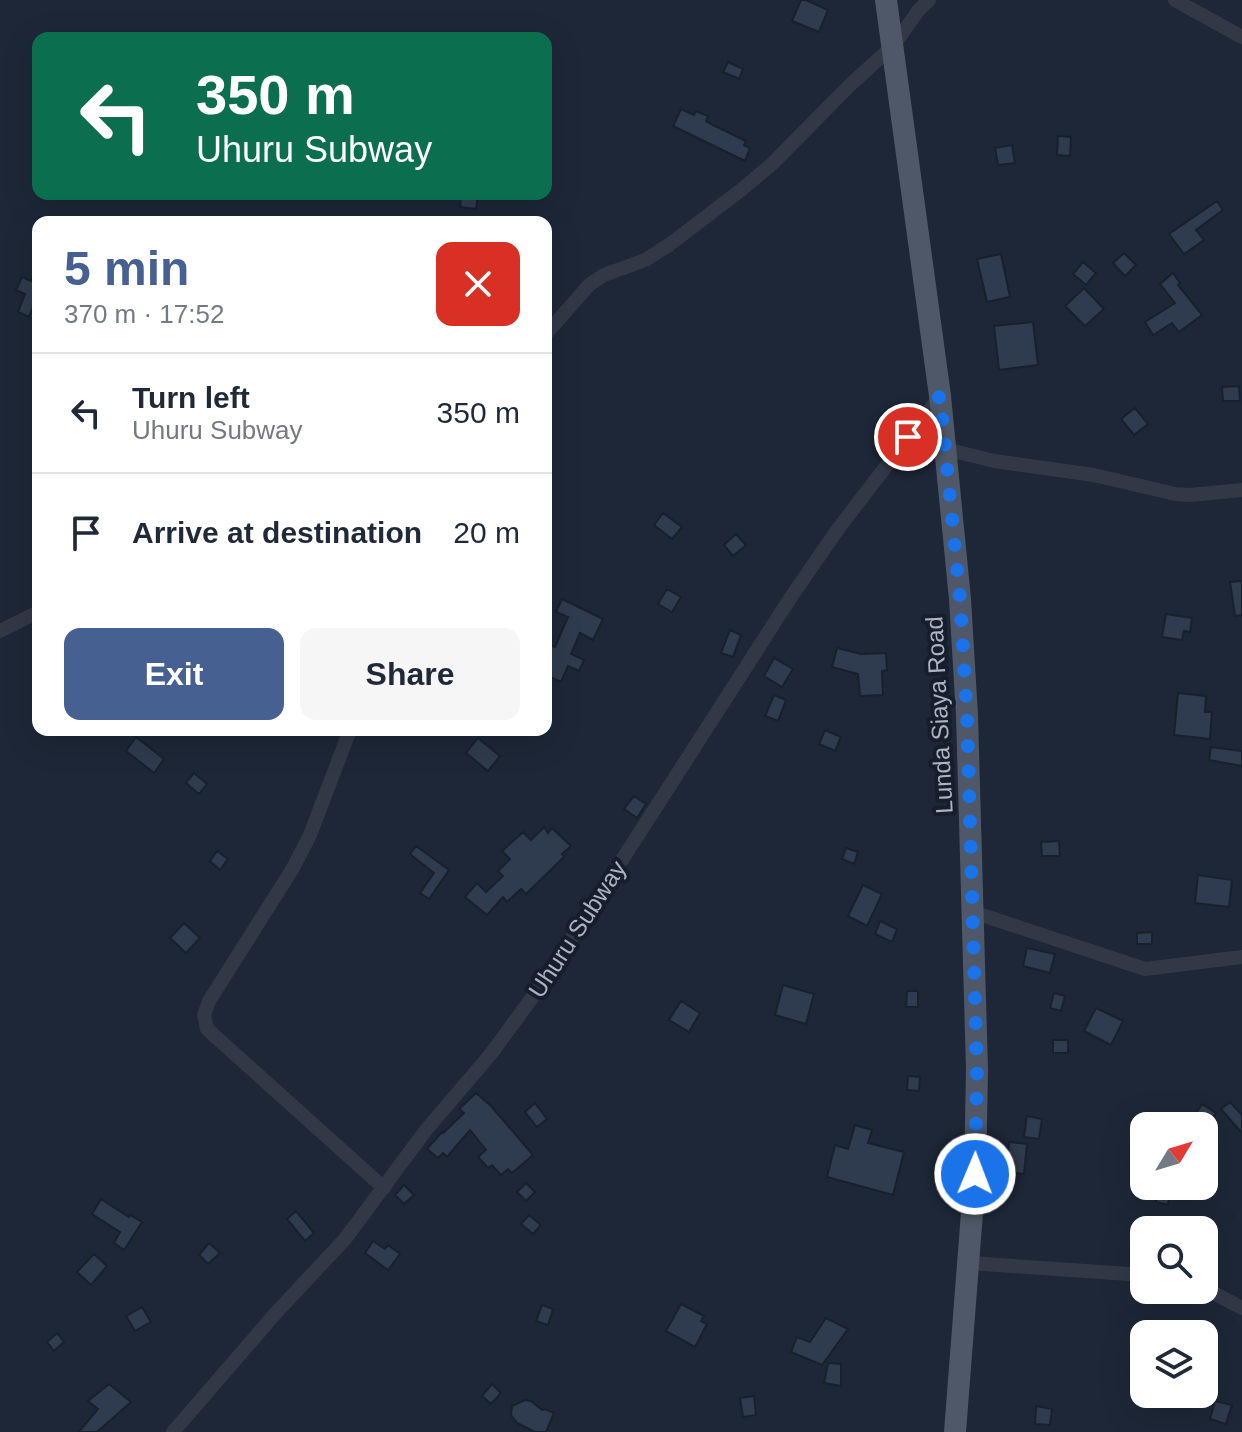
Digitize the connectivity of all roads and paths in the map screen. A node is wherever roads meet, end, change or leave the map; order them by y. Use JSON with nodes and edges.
{"nodes":[{"id":1,"x":886,"y":0,"type":"edge"},
{"id":2,"x":929,"y":0,"type":"edge"},
{"id":3,"x":1175,"y":0,"type":"edge"},
{"id":4,"x":1242,"y":37,"type":"edge"},
{"id":5,"x":893,"y":46,"type":"junction"},
{"id":6,"x":552,"y":327,"type":"edge"},
{"id":7,"x":940,"y":396,"type":"junction"},
{"id":8,"x":945,"y":449,"type":"junction"},
{"id":9,"x":1242,"y":490,"type":"edge"},
{"id":10,"x":32,"y":615,"type":"edge"},
{"id":11,"x":0,"y":631,"type":"edge"},
{"id":12,"x":348,"y":736,"type":"edge"},
{"id":13,"x":973,"y":912,"type":"junction"},
{"id":14,"x":1242,"y":957,"type":"edge"},
{"id":15,"x":384,"y":1188,"type":"junction"},
{"id":16,"x":969,"y":1263,"type":"junction"},
{"id":17,"x":1130,"y":1274,"type":"edge"},
{"id":18,"x":1218,"y":1295,"type":"edge"},
{"id":19,"x":1242,"y":1308,"type":"edge"},
{"id":20,"x":173,"y":1432,"type":"edge"},
{"id":21,"x":955,"y":1432,"type":"edge"}],
"edges":[{"from":1,"to":5,"type":"main road","name":"Lunda Siaya Road"},
{"from":2,"to":5,"type":"street"},
{"from":3,"to":4,"type":"street"},
{"from":5,"to":6,"type":"street"},
{"from":5,"to":7,"type":"main road","name":"Lunda Siaya Road"},
{"from":7,"to":8,"type":"main road","name":"Lunda Siaya Road"},
{"from":7,"to":15,"type":"street","name":"Uhuru Subway"},
{"from":8,"to":9,"type":"street"},
{"from":8,"to":13,"type":"main road","name":"Lunda Siaya Road"},
{"from":10,"to":11,"type":"street"},
{"from":12,"to":15,"type":"street"},
{"from":13,"to":14,"type":"street"},
{"from":13,"to":16,"type":"main road","name":"Lunda Siaya Road"},
{"from":15,"to":20,"type":"street","name":"Uhuru Subway"},
{"from":16,"to":17,"type":"street"},
{"from":16,"to":21,"type":"main road","name":"Lunda Siaya Road"},
{"from":18,"to":19,"type":"street"}]}
